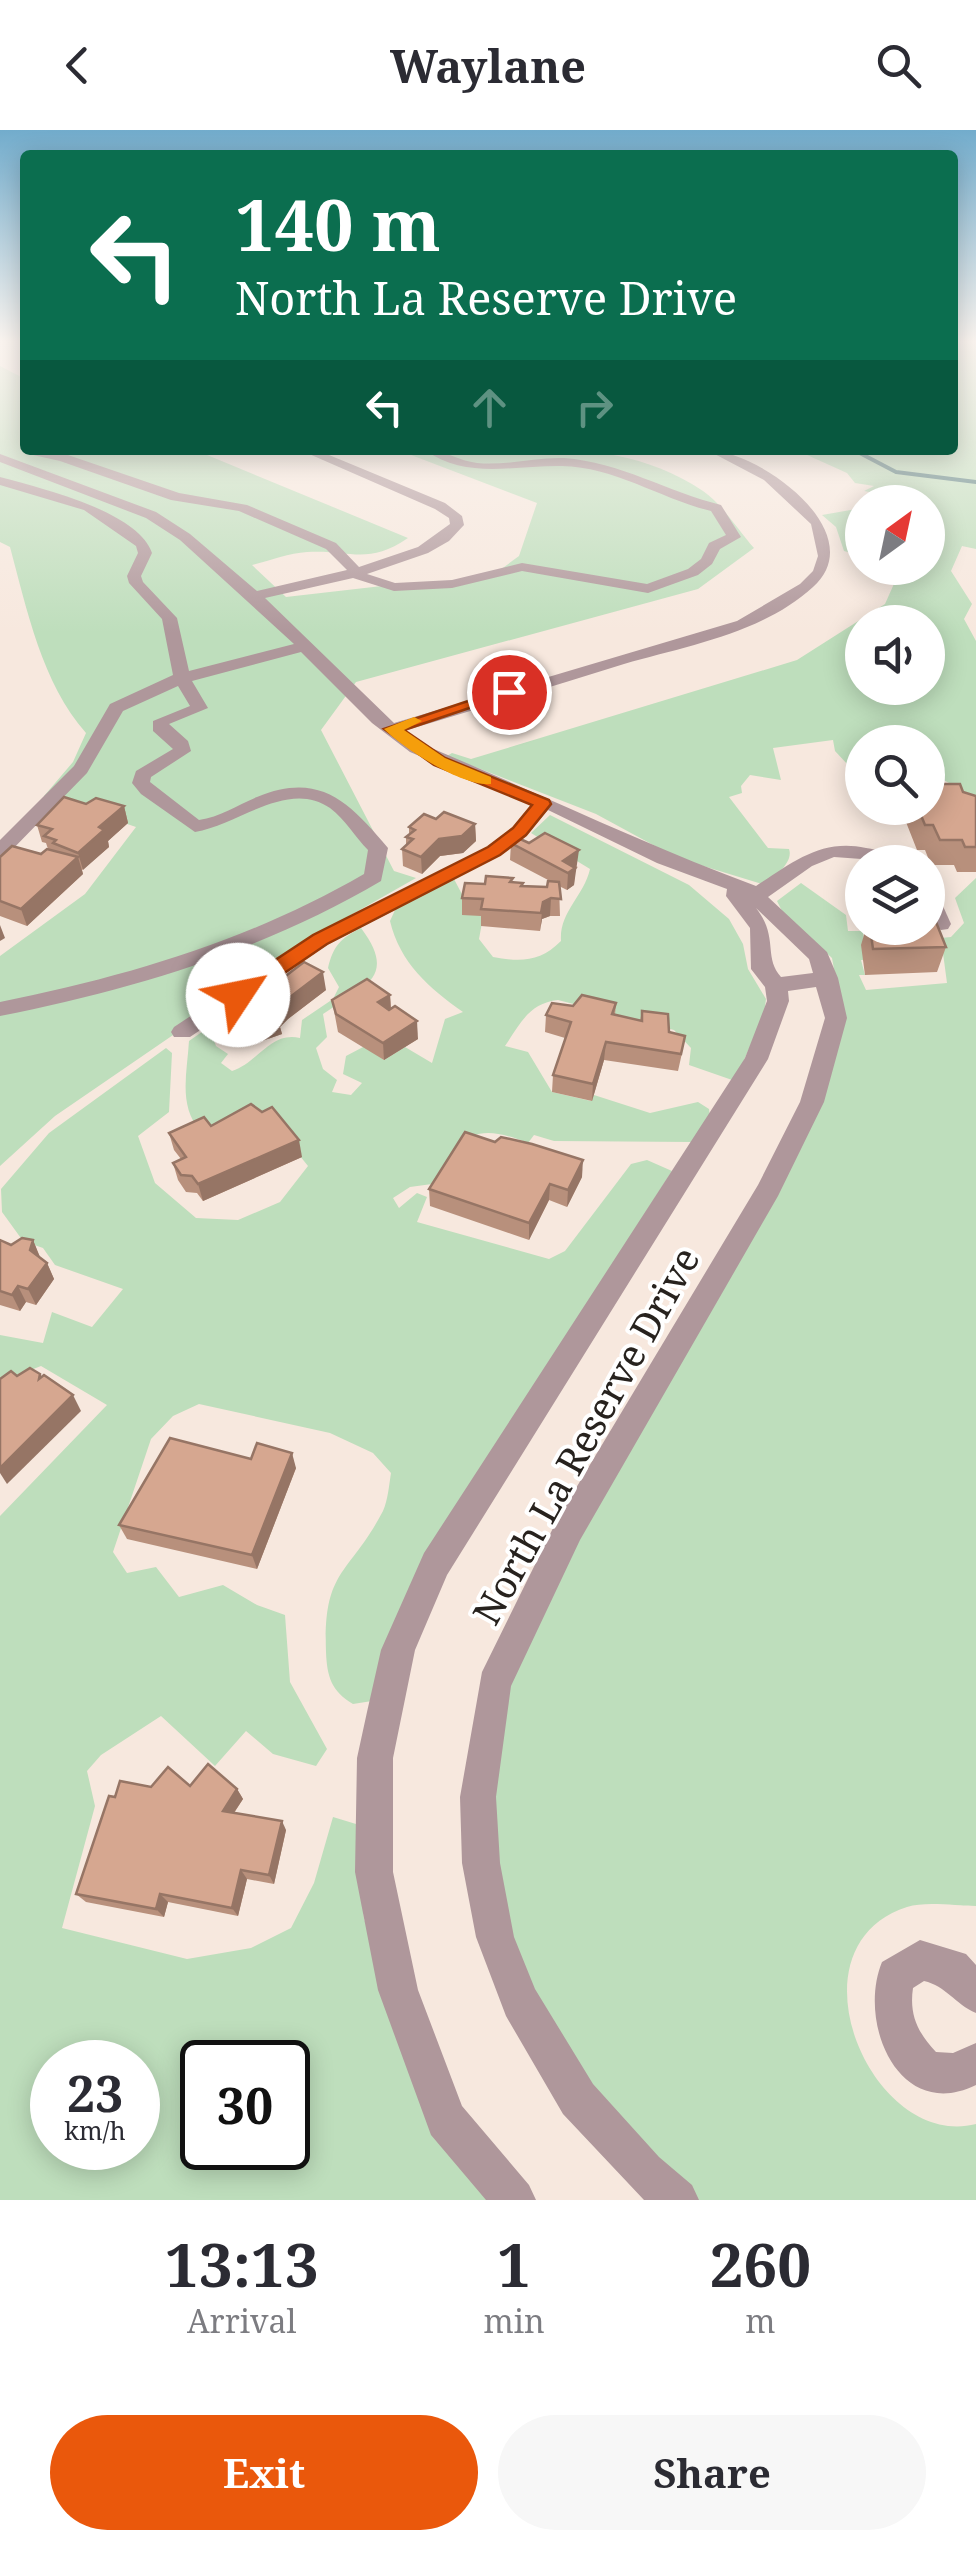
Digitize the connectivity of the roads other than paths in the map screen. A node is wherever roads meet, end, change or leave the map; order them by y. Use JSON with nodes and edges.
{"nodes":[{"id":1,"x":50,"y":455,"type":"edge"},
{"id":2,"x":318,"y":455,"type":"edge"},
{"id":3,"x":444,"y":455,"type":"edge"},
{"id":4,"x":724,"y":455,"type":"edge"},
{"id":5,"x":0,"y":458,"type":"edge"},
{"id":6,"x":0,"y":481,"type":"edge"},
{"id":7,"x":354,"y":572,"type":"junction"},
{"id":8,"x":254,"y":596,"type":"junction"},
{"id":9,"x":301,"y":647,"type":"junction"},
{"id":10,"x":182,"y":678,"type":"junction"},
{"id":11,"x":385,"y":724,"type":"junction"},
{"id":12,"x":543,"y":804,"type":"junction"},
{"id":13,"x":0,"y":851,"type":"edge"},
{"id":14,"x":845,"y":852,"type":"edge"},
{"id":15,"x":747,"y":891,"type":"junction"},
{"id":16,"x":802,"y":939,"type":"junction"},
{"id":17,"x":760,"y":942,"type":"junction"},
{"id":18,"x":826,"y":978,"type":"junction"},
{"id":19,"x":776,"y":985,"type":"junction"},
{"id":20,"x":0,"y":1009,"type":"edge"},
{"id":21,"x":182,"y":1032,"type":"dead end"},
{"id":22,"x":976,"y":1993,"type":"edge"},
{"id":23,"x":976,"y":2063,"type":"edge"},
{"id":24,"x":514,"y":2200,"type":"edge"},
{"id":25,"x":677,"y":2200,"type":"edge"}],
"edges":[{"from":1,"to":7,"type":"street"},
{"from":2,"to":7,"type":"street"},
{"from":3,"to":7,"type":"street"},
{"from":4,"to":11,"type":"street"},
{"from":5,"to":8,"type":"street","name":"North La Reserve Drive"},
{"from":6,"to":10,"type":"street"},
{"from":7,"to":8,"type":"street"},
{"from":8,"to":9,"type":"street","name":"North La Reserve Drive"},
{"from":9,"to":10,"type":"street"},
{"from":9,"to":11,"type":"street","name":"North La Reserve Drive"},
{"from":10,"to":13,"type":"street"},
{"from":10,"to":20,"type":"street"},
{"from":11,"to":12,"type":"street","name":"North La Reserve Drive"},
{"from":12,"to":15,"type":"street","name":"North La Reserve Drive"},
{"from":12,"to":21,"type":"street"},
{"from":14,"to":15,"type":"street"},
{"from":15,"to":16,"type":"street","name":"North La Reserve Drive"},
{"from":15,"to":17,"type":"street"},
{"from":16,"to":17,"type":"street"},
{"from":16,"to":18,"type":"street","name":"North La Reserve Drive"},
{"from":17,"to":19,"type":"street"},
{"from":18,"to":19,"type":"street"},
{"from":18,"to":25,"type":"street","name":"North La Reserve Drive"},
{"from":19,"to":24,"type":"street","name":"North La Reserve Drive"},
{"from":22,"to":23,"type":"street"}]}
